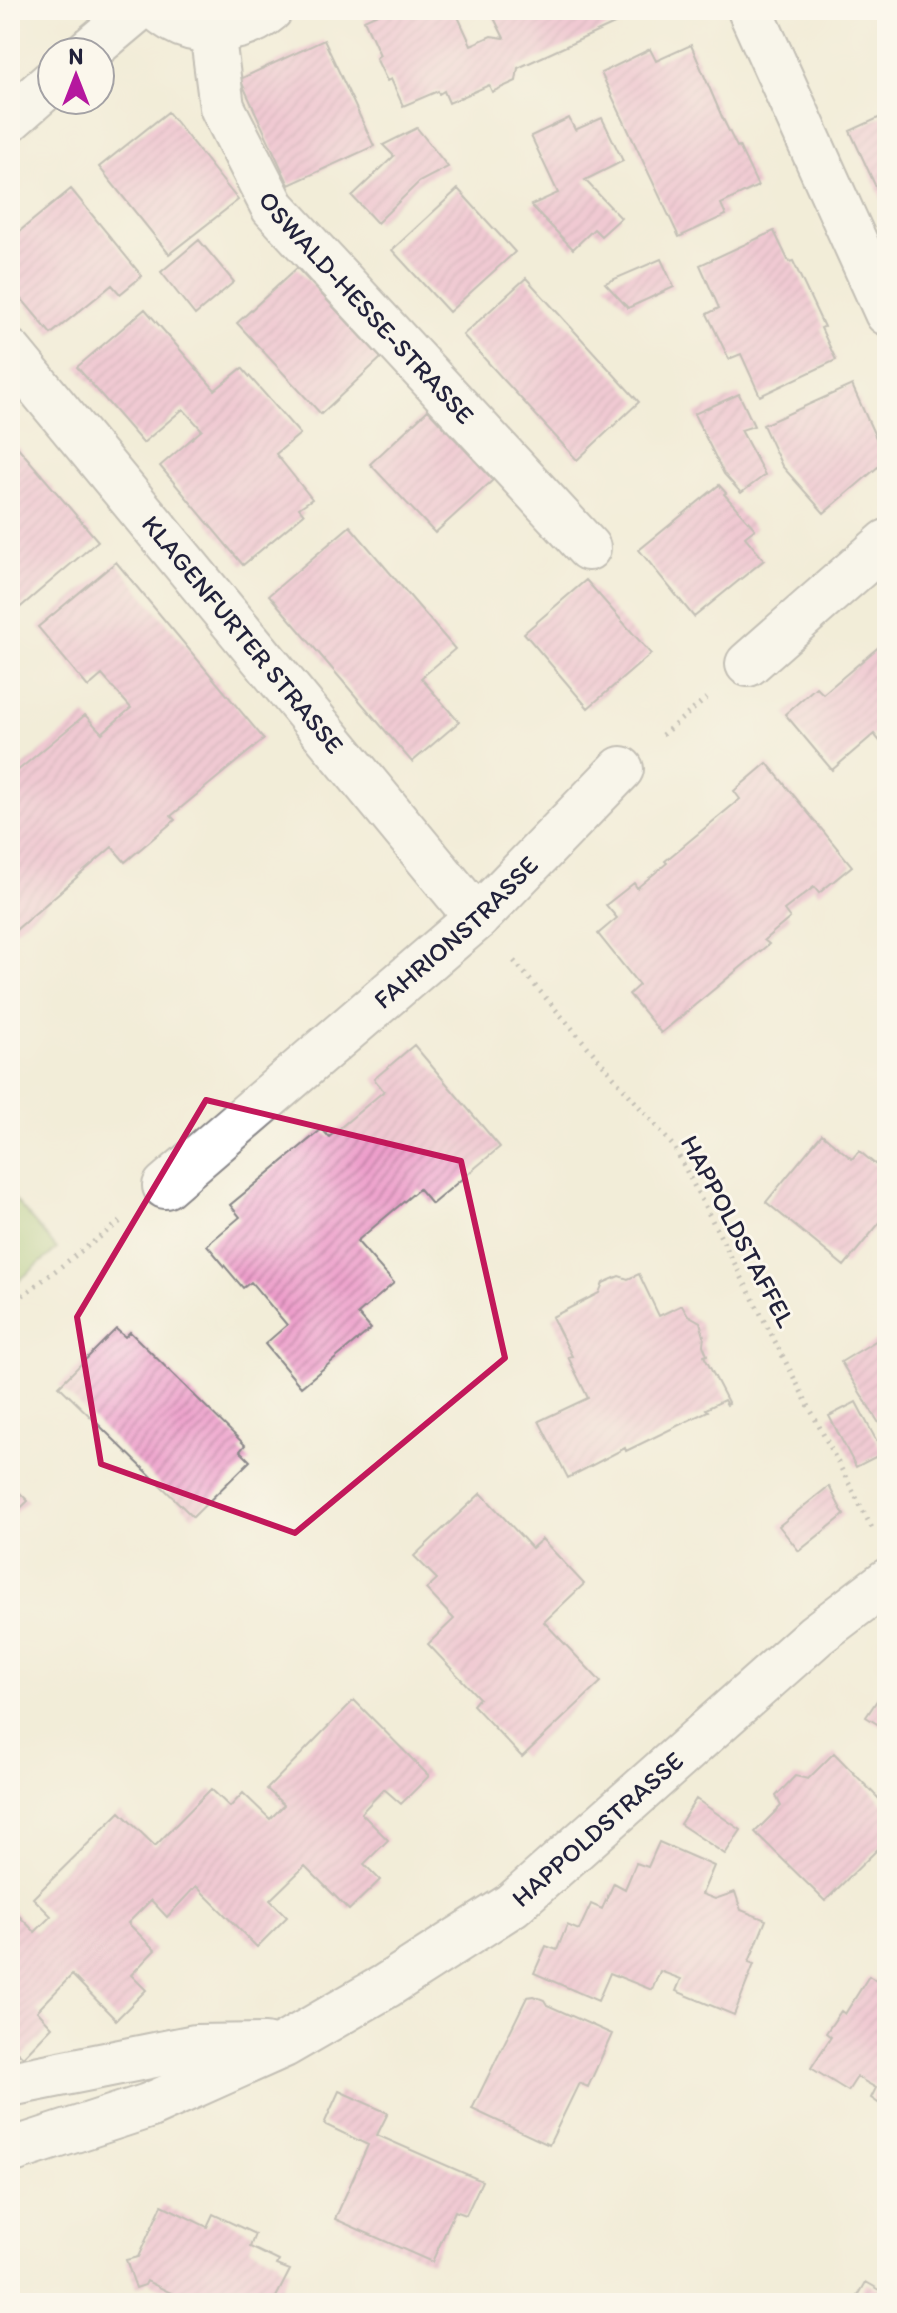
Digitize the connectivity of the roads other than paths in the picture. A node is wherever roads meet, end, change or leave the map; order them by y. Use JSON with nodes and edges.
{"nodes":[{"id":1,"x":137,"y":10,"type":"edge"},
{"id":2,"x":159,"y":10,"type":"edge"},
{"id":3,"x":270,"y":10,"type":"edge"},
{"id":4,"x":750,"y":10,"type":"edge"},
{"id":5,"x":212,"y":31,"type":"junction"},
{"id":6,"x":106,"y":36,"type":"edge"},
{"id":7,"x":36,"y":96,"type":"edge"},
{"id":8,"x":10,"y":119,"type":"edge"},
{"id":9,"x":887,"y":313,"type":"edge"},
{"id":10,"x":10,"y":352,"type":"edge"},
{"id":11,"x":887,"y":542,"type":"edge"},
{"id":12,"x":588,"y":548,"type":"dead end"},
{"id":13,"x":748,"y":664,"type":"road end"},
{"id":14,"x":621,"y":769,"type":"road end"},
{"id":15,"x":477,"y":918,"type":"junction"},
{"id":16,"x":165,"y":1186,"type":"road end"},
{"id":17,"x":887,"y":1581,"type":"edge"},
{"id":18,"x":284,"y":2045,"type":"junction"},
{"id":19,"x":10,"y":2084,"type":"edge"},
{"id":20,"x":10,"y":2151,"type":"edge"}],
"edges":[{"from":1,"to":6,"type":"street"},
{"from":2,"to":5,"type":"street"},
{"from":3,"to":5,"type":"street"},
{"from":4,"to":9,"type":"street"},
{"from":5,"to":12,"type":"street","name":"OSWALD-HESSE-STRASSE"},
{"from":7,"to":8,"type":"street"},
{"from":10,"to":15,"type":"street","name":"KLAGENFURTER STRASSE"},
{"from":11,"to":13,"type":"street"},
{"from":14,"to":15,"type":"street","name":"FAHRIONSTRASSE"},
{"from":15,"to":16,"type":"street","name":"FAHRIONSTRASSE"},
{"from":17,"to":18,"type":"street","name":"HAPPOLDSTRASSE"},
{"from":18,"to":19,"type":"street","name":"HAPPOLDSTRASSE"},
{"from":18,"to":20,"type":"street","name":"HAPPOLDSTRASSE"}]}
